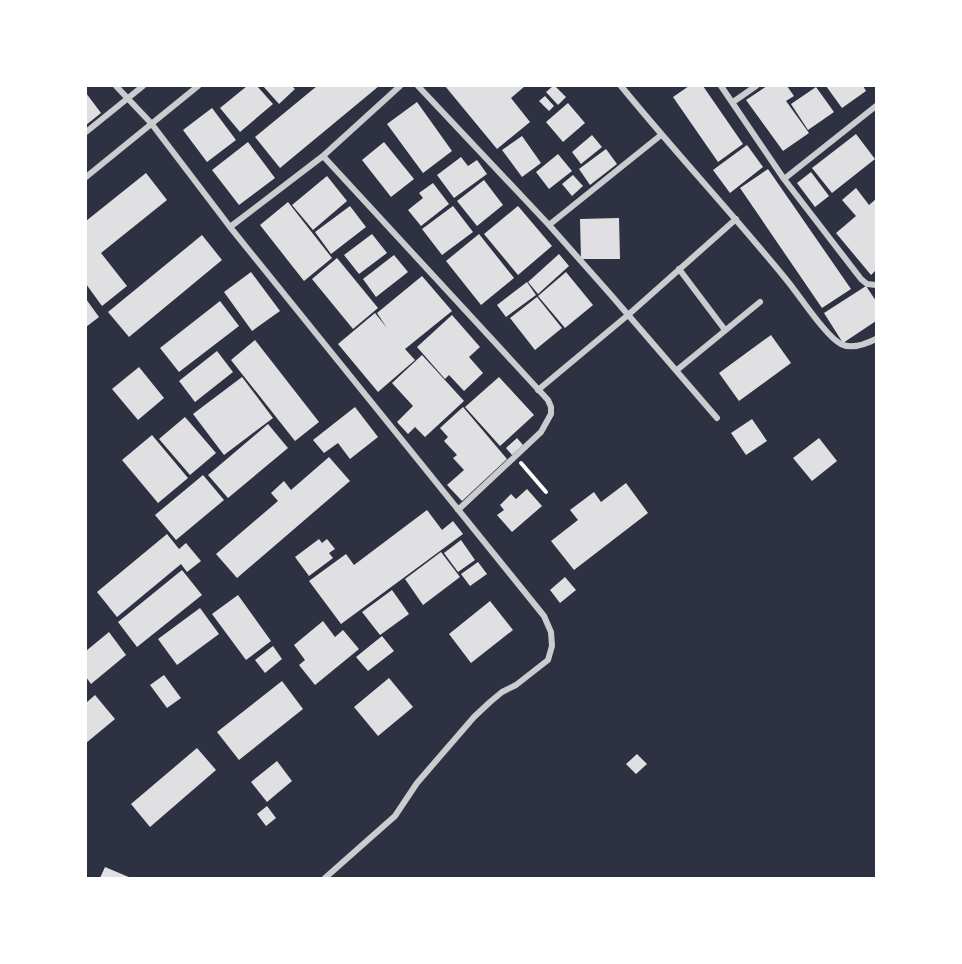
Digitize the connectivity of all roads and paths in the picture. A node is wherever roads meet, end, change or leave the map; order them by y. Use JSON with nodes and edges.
{"nodes":[{"id":1,"x":116,"y":86,"type":"edge"},
{"id":2,"x":143,"y":86,"type":"edge"},
{"id":3,"x":198,"y":86,"type":"edge"},
{"id":4,"x":400,"y":86,"type":"edge"},
{"id":5,"x":418,"y":86,"type":"edge"},
{"id":6,"x":621,"y":86,"type":"edge"},
{"id":7,"x":721,"y":86,"type":"edge"},
{"id":8,"x":756,"y":86,"type":"edge"},
{"id":9,"x":128,"y":98,"type":"junction"},
{"id":10,"x":733,"y":102,"type":"junction"},
{"id":11,"x":876,"y":106,"type":"edge"},
{"id":12,"x":151,"y":123,"type":"junction"},
{"id":13,"x":86,"y":132,"type":"edge"},
{"id":14,"x":661,"y":135,"type":"junction"},
{"id":15,"x":323,"y":156,"type":"junction"},
{"id":16,"x":86,"y":177,"type":"edge"},
{"id":17,"x":784,"y":179,"type":"junction"},
{"id":18,"x":736,"y":219,"type":"junction"},
{"id":19,"x":549,"y":225,"type":"junction"},
{"id":20,"x":230,"y":227,"type":"junction"},
{"id":21,"x":679,"y":269,"type":"junction"},
{"id":22,"x":876,"y":285,"type":"edge"},
{"id":23,"x":760,"y":302,"type":"dead end"},
{"id":24,"x":628,"y":315,"type":"junction"},
{"id":25,"x":725,"y":330,"type":"junction"},
{"id":26,"x":876,"y":339,"type":"edge"},
{"id":27,"x":677,"y":370,"type":"junction"},
{"id":28,"x":538,"y":390,"type":"junction"},
{"id":29,"x":717,"y":418,"type":"dead end"},
{"id":30,"x":515,"y":456,"type":"junction"},
{"id":31,"x":546,"y":492,"type":"dead end"},
{"id":32,"x":458,"y":510,"type":"junction"},
{"id":33,"x":325,"y":879,"type":"edge"}],
"edges":[{"from":1,"to":9,"type":"street"},
{"from":2,"to":9,"type":"street"},
{"from":3,"to":12,"type":"street"},
{"from":4,"to":15,"type":"street"},
{"from":5,"to":19,"type":"street"},
{"from":6,"to":14,"type":"street"},
{"from":7,"to":10,"type":"street"},
{"from":8,"to":10,"type":"street"},
{"from":9,"to":12,"type":"street"},
{"from":9,"to":13,"type":"street"},
{"from":10,"to":17,"type":"street"},
{"from":11,"to":17,"type":"street"},
{"from":12,"to":16,"type":"street"},
{"from":12,"to":20,"type":"street"},
{"from":14,"to":18,"type":"street"},
{"from":14,"to":19,"type":"street"},
{"from":15,"to":20,"type":"street"},
{"from":15,"to":28,"type":"street"},
{"from":17,"to":22,"type":"street"},
{"from":18,"to":21,"type":"street"},
{"from":18,"to":26,"type":"street"},
{"from":19,"to":24,"type":"street"},
{"from":20,"to":32,"type":"street"},
{"from":21,"to":24,"type":"street"},
{"from":21,"to":25,"type":"street"},
{"from":23,"to":25,"type":"street"},
{"from":24,"to":27,"type":"street"},
{"from":24,"to":28,"type":"street"},
{"from":25,"to":27,"type":"street"},
{"from":27,"to":29,"type":"street"},
{"from":28,"to":30,"type":"street"},
{"from":30,"to":31,"type":"path"},
{"from":30,"to":32,"type":"street"},
{"from":32,"to":33,"type":"street"}]}
